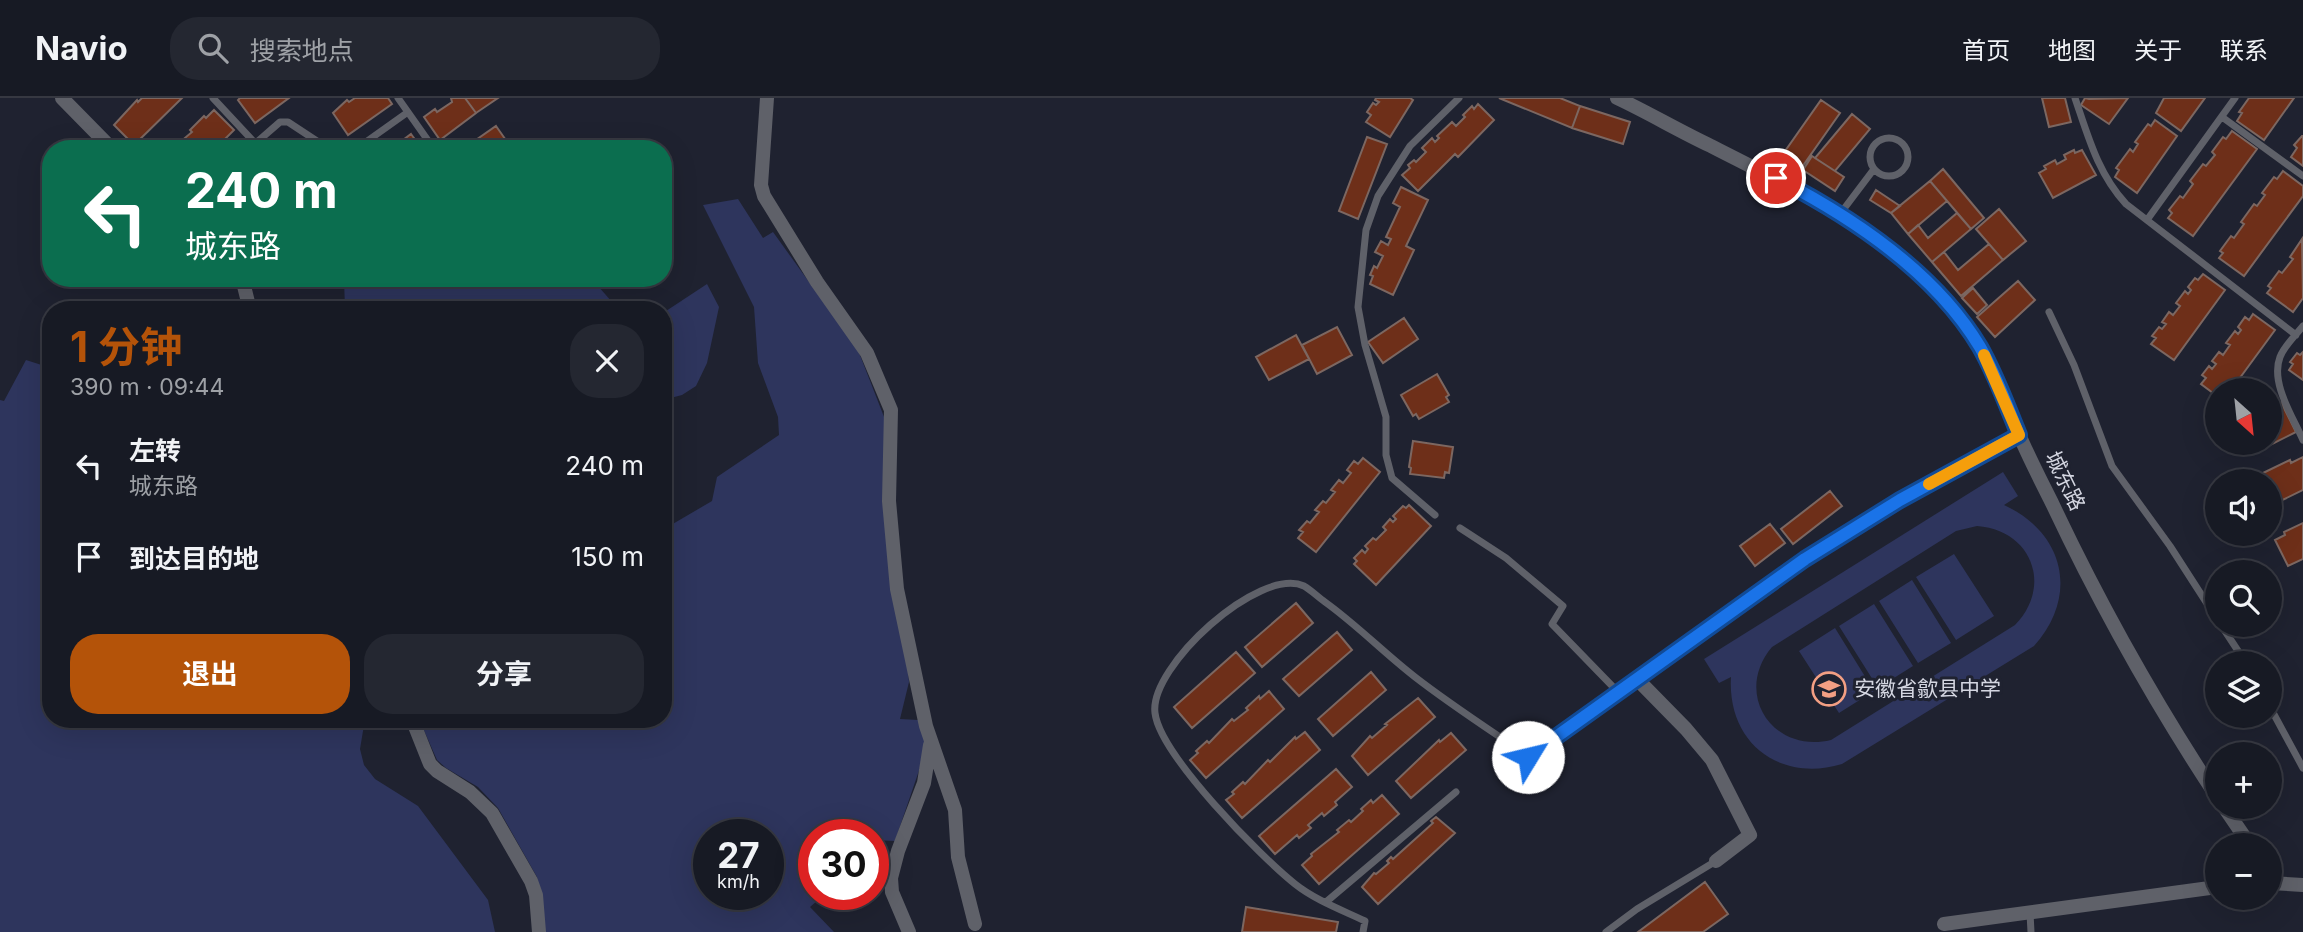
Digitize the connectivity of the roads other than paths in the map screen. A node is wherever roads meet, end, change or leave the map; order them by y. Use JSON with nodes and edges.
{"nodes":[{"id":1,"x":62,"y":98,"type":"edge"},
{"id":2,"x":213,"y":98,"type":"edge"},
{"id":3,"x":398,"y":98,"type":"edge"},
{"id":4,"x":766,"y":98,"type":"edge"},
{"id":5,"x":1460,"y":98,"type":"edge"},
{"id":6,"x":1617,"y":98,"type":"edge"},
{"id":7,"x":2075,"y":98,"type":"edge"},
{"id":8,"x":2235,"y":98,"type":"edge"},
{"id":9,"x":408,"y":112,"type":"junction"},
{"id":10,"x":2221,"y":117,"type":"junction"},
{"id":11,"x":103,"y":140,"type":"edge"},
{"id":12,"x":247,"y":140,"type":"edge"},
{"id":13,"x":259,"y":140,"type":"edge"},
{"id":14,"x":315,"y":140,"type":"edge"},
{"id":15,"x":369,"y":140,"type":"edge"},
{"id":16,"x":428,"y":140,"type":"edge"},
{"id":17,"x":1874,"y":169,"type":"junction"},
{"id":18,"x":2303,"y":176,"type":"edge"},
{"id":19,"x":1840,"y":214,"type":"junction"},
{"id":20,"x":2147,"y":220,"type":"junction"},
{"id":21,"x":2049,"y":312,"type":"dead end"},
{"id":22,"x":2303,"y":326,"type":"edge"},
{"id":23,"x":2297,"y":335,"type":"junction"},
{"id":24,"x":2019,"y":435,"type":"junction"},
{"id":25,"x":2303,"y":440,"type":"edge"},
{"id":26,"x":1436,"y":515,"type":"dead end"},
{"id":27,"x":1460,"y":527,"type":"dead end"},
{"id":28,"x":2205,"y":600,"type":"edge"},
{"id":29,"x":1637,"y":679,"type":"junction"},
{"id":30,"x":1618,"y":692,"type":"junction"},
{"id":31,"x":416,"y":728,"type":"edge"},
{"id":32,"x":2281,"y":728,"type":"edge"},
{"id":33,"x":930,"y":740,"type":"junction"},
{"id":34,"x":1528,"y":757,"type":"joint"},
{"id":35,"x":2303,"y":768,"type":"edge"},
{"id":36,"x":2205,"y":778,"type":"edge"},
{"id":37,"x":1456,"y":792,"type":"dead end"},
{"id":38,"x":1716,"y":861,"type":"joint"},
{"id":39,"x":2282,"y":882,"type":"edge"},
{"id":40,"x":2303,"y":885,"type":"edge"},
{"id":41,"x":2205,"y":889,"type":"edge"},
{"id":42,"x":1326,"y":902,"type":"junction"},
{"id":43,"x":2030,"y":913,"type":"junction"},
{"id":44,"x":975,"y":924,"type":"dead end"},
{"id":45,"x":1944,"y":928,"type":"edge"},
{"id":46,"x":539,"y":932,"type":"edge"},
{"id":47,"x":909,"y":932,"type":"edge"},
{"id":48,"x":1363,"y":932,"type":"edge"},
{"id":49,"x":1606,"y":932,"type":"edge"},
{"id":50,"x":2031,"y":932,"type":"edge"}],
"edges":[{"from":1,"to":11,"type":"street"},
{"from":2,"to":12,"type":"lane"},
{"from":3,"to":9,"type":"lane"},
{"from":4,"to":33,"type":"street"},
{"from":5,"to":26,"type":"lane"},
{"from":6,"to":19,"type":"street","name":"城东路"},
{"from":7,"to":20,"type":"lane"},
{"from":8,"to":10,"type":"lane"},
{"from":9,"to":15,"type":"lane"},
{"from":9,"to":16,"type":"lane"},
{"from":10,"to":18,"type":"lane"},
{"from":10,"to":20,"type":"lane"},
{"from":13,"to":14,"type":"lane"},
{"from":17,"to":17,"type":"lane"},
{"from":17,"to":19,"type":"lane"},
{"from":19,"to":24,"type":"street","name":"城东路"},
{"from":20,"to":23,"type":"lane"},
{"from":21,"to":28,"type":"lane"},
{"from":22,"to":23,"type":"lane"},
{"from":23,"to":25,"type":"lane"},
{"from":24,"to":29,"type":"street"},
{"from":24,"to":36,"type":"street","name":"城东路"},
{"from":27,"to":30,"type":"lane"},
{"from":29,"to":30,"type":"street"},
{"from":29,"to":38,"type":"street"},
{"from":30,"to":34,"type":"street"},
{"from":31,"to":46,"type":"street"},
{"from":32,"to":35,"type":"lane"},
{"from":33,"to":44,"type":"street"},
{"from":33,"to":47,"type":"street"},
{"from":34,"to":42,"type":"lane"},
{"from":37,"to":42,"type":"lane"},
{"from":38,"to":49,"type":"lane"},
{"from":39,"to":40,"type":"street"},
{"from":41,"to":43,"type":"street"},
{"from":42,"to":48,"type":"lane"},
{"from":43,"to":45,"type":"street"},
{"from":43,"to":50,"type":"lane"}]}
